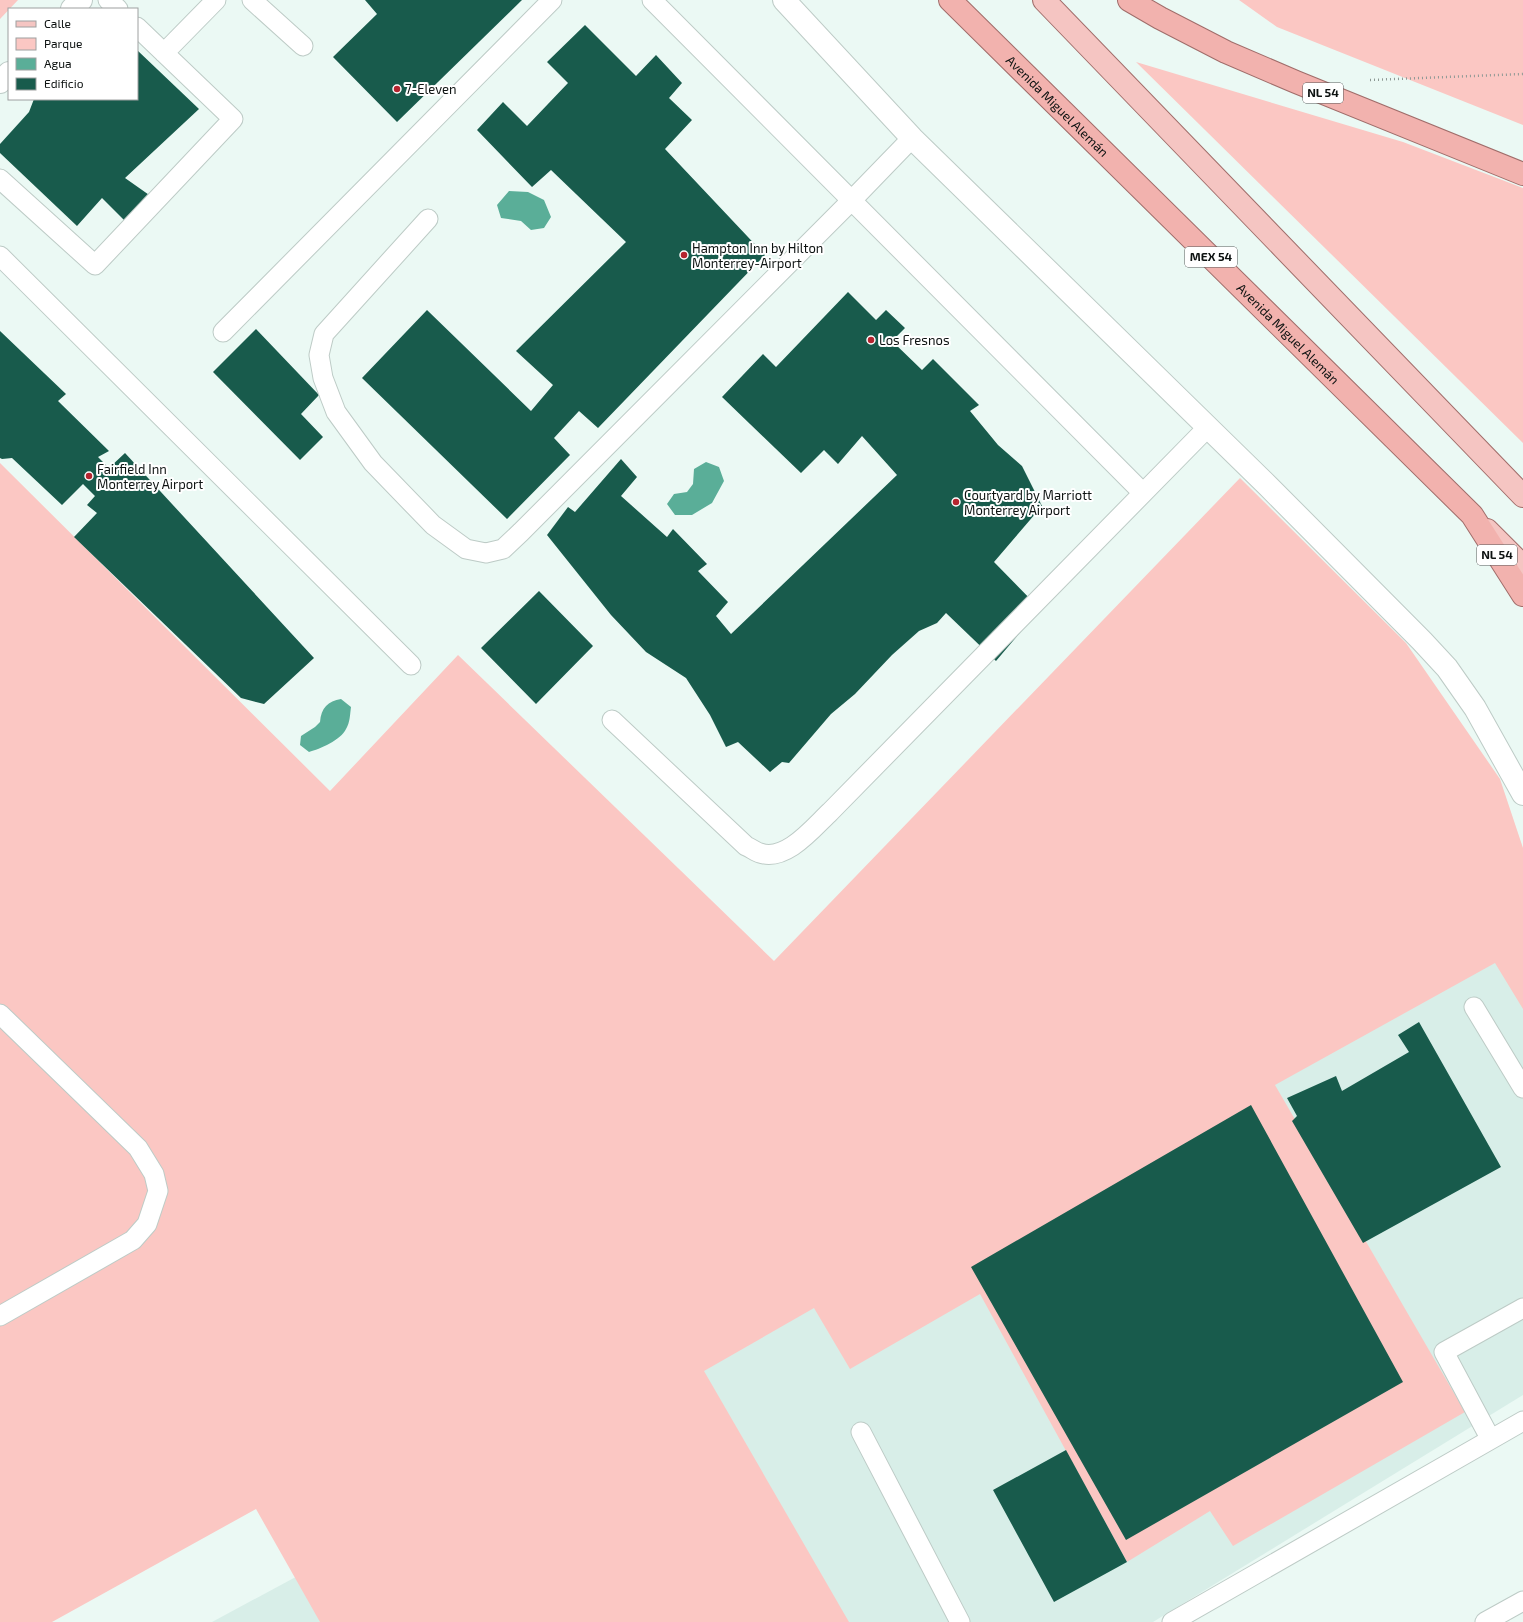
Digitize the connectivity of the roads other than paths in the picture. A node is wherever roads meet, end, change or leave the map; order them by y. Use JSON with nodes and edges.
{"nodes":[{"id":1,"x":81,"y":0,"type":"edge"},
{"id":2,"x":108,"y":0,"type":"edge"},
{"id":3,"x":216,"y":0,"type":"edge"},
{"id":4,"x":252,"y":0,"type":"edge"},
{"id":5,"x":552,"y":0,"type":"edge"},
{"id":6,"x":652,"y":0,"type":"edge"},
{"id":7,"x":784,"y":0,"type":"edge"},
{"id":8,"x":950,"y":0,"type":"edge"},
{"id":9,"x":1044,"y":0,"type":"edge"},
{"id":10,"x":1129,"y":0,"type":"edge"},
{"id":11,"x":73,"y":8,"type":"edge"},
{"id":12,"x":117,"y":8,"type":"edge"},
{"id":13,"x":138,"y":28,"type":"edge"},
{"id":14,"x":303,"y":46,"type":"dead end"},
{"id":15,"x":164,"y":53,"type":"junction"},
{"id":16,"x":8,"y":74,"type":"edge"},
{"id":17,"x":0,"y":82,"type":"edge"},
{"id":18,"x":912,"y":138,"type":"junction"},
{"id":19,"x":1523,"y":174,"type":"edge"},
{"id":20,"x":0,"y":179,"type":"edge"},
{"id":21,"x":852,"y":200,"type":"junction"},
{"id":22,"x":428,"y":219,"type":"dead end"},
{"id":23,"x":0,"y":256,"type":"edge"},
{"id":24,"x":223,"y":332,"type":"dead end"},
{"id":25,"x":1208,"y":427,"type":"junction"},
{"id":26,"x":1143,"y":493,"type":"junction"},
{"id":27,"x":1523,"y":496,"type":"edge"},
{"id":28,"x":1472,"y":515,"type":"junction"},
{"id":29,"x":1523,"y":566,"type":"edge"},
{"id":30,"x":1523,"y":595,"type":"edge"},
{"id":31,"x":411,"y":665,"type":"dead end"},
{"id":32,"x":612,"y":720,"type":"dead end"},
{"id":33,"x":1523,"y":794,"type":"edge"},
{"id":34,"x":1474,"y":1008,"type":"dead end"},
{"id":35,"x":0,"y":1014,"type":"edge"},
{"id":36,"x":1523,"y":1088,"type":"edge"},
{"id":37,"x":1523,"y":1308,"type":"edge"},
{"id":38,"x":0,"y":1316,"type":"edge"},
{"id":39,"x":1523,"y":1421,"type":"edge"},
{"id":40,"x":861,"y":1432,"type":"dead end"},
{"id":41,"x":1490,"y":1438,"type":"junction"},
{"id":42,"x":1523,"y":1601,"type":"edge"},
{"id":43,"x":960,"y":1622,"type":"edge"},
{"id":44,"x":1172,"y":1622,"type":"edge"},
{"id":45,"x":1485,"y":1622,"type":"edge"}],
"edges":[{"from":1,"to":11,"type":"street"},
{"from":2,"to":12,"type":"lane"},
{"from":3,"to":15,"type":"lane"},
{"from":4,"to":14,"type":"lane"},
{"from":5,"to":24,"type":"lane"},
{"from":6,"to":21,"type":"lane"},
{"from":7,"to":18,"type":"street"},
{"from":8,"to":28,"type":"highway","name":"Avenida Miguel Alemán","number":"MEX 54"},
{"from":9,"to":27,"type":"main road"},
{"from":10,"to":19,"type":"highway","number":"NL 54"},
{"from":13,"to":15,"type":"lane"},
{"from":15,"to":20,"type":"lane"},
{"from":16,"to":17,"type":"street"},
{"from":18,"to":21,"type":"lane"},
{"from":18,"to":25,"type":"street"},
{"from":21,"to":22,"type":"lane"},
{"from":21,"to":26,"type":"lane"},
{"from":23,"to":31,"type":"lane"},
{"from":25,"to":26,"type":"lane"},
{"from":25,"to":33,"type":"street"},
{"from":26,"to":32,"type":"lane"},
{"from":28,"to":29,"type":"main road","name":"Avenida Miguel Alemán","number":"MEX 54"},
{"from":28,"to":30,"type":"highway","number":"NL 54"},
{"from":34,"to":36,"type":"lane"},
{"from":35,"to":38,"type":"lane"},
{"from":37,"to":41,"type":"lane"},
{"from":39,"to":41,"type":"lane"},
{"from":40,"to":43,"type":"lane"},
{"from":41,"to":44,"type":"lane"},
{"from":42,"to":45,"type":"lane"}]}
